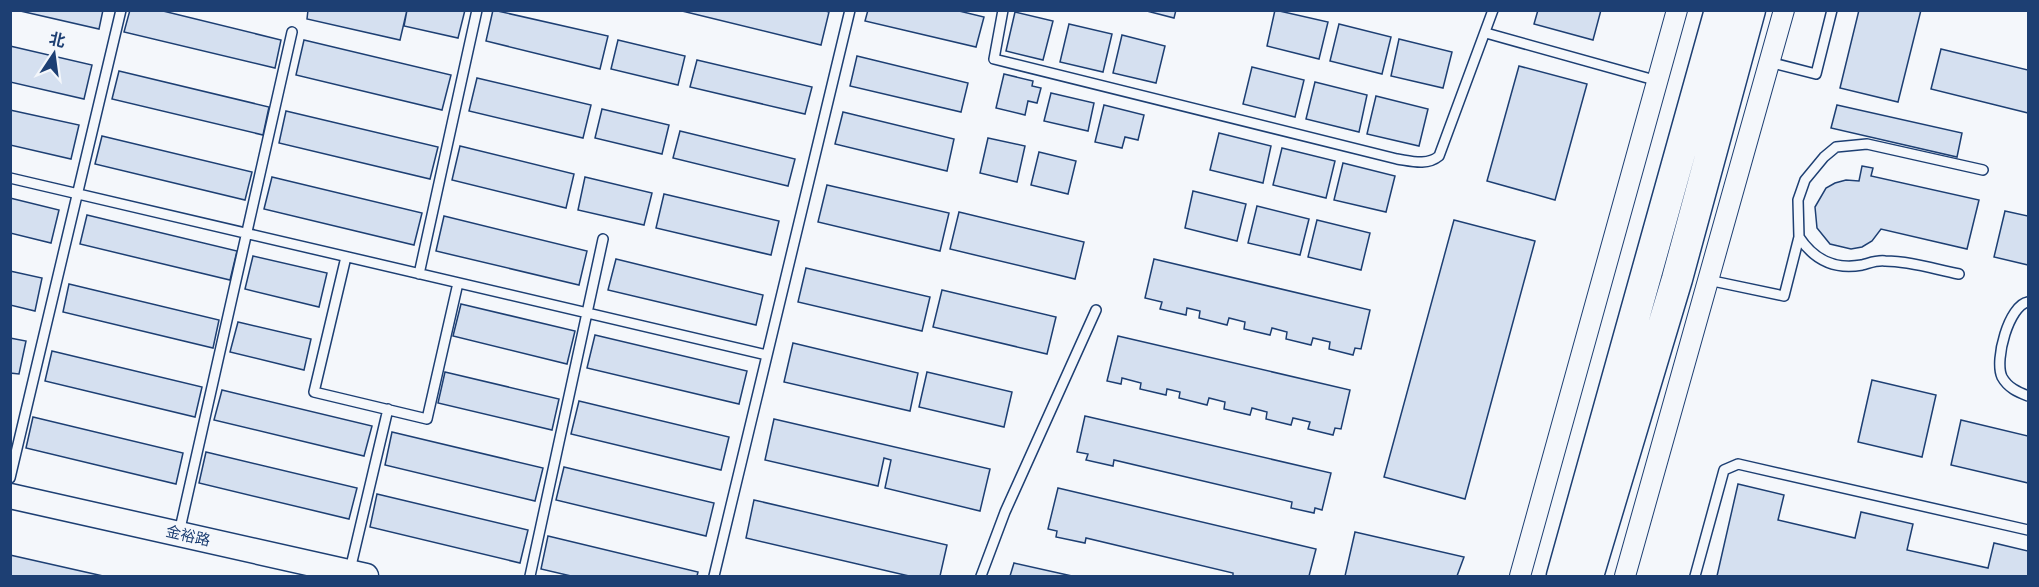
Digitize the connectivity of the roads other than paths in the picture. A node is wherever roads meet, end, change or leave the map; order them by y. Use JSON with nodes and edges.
{"nodes":[{"id":1,"x":121,"y":10,"type":"edge"},
{"id":2,"x":477,"y":10,"type":"edge"},
{"id":3,"x":850,"y":10,"type":"edge"},
{"id":4,"x":1003,"y":10,"type":"edge"},
{"id":5,"x":1493,"y":10,"type":"edge"},
{"id":6,"x":1677,"y":10,"type":"edge"},
{"id":7,"x":1720,"y":10,"type":"edge"},
{"id":8,"x":1750,"y":10,"type":"edge"},
{"id":9,"x":1784,"y":10,"type":"edge"},
{"id":10,"x":1832,"y":10,"type":"edge"},
{"id":11,"x":292,"y":32,"type":"dead end"},
{"id":12,"x":1486,"y":33,"type":"junction"},
{"id":13,"x":1769,"y":62,"type":"junction"},
{"id":14,"x":1658,"y":81,"type":"junction"},
{"id":15,"x":1983,"y":170,"type":"dead end"},
{"id":16,"x":10,"y":178,"type":"edge"},
{"id":17,"x":78,"y":194,"type":"junction"},
{"id":18,"x":247,"y":234,"type":"junction"},
{"id":19,"x":1799,"y":237,"type":"junction"},
{"id":20,"x":603,"y":239,"type":"dead end"},
{"id":21,"x":346,"y":257,"type":"junction"},
{"id":22,"x":419,"y":274,"type":"junction"},
{"id":23,"x":1959,"y":274,"type":"dead end"},
{"id":24,"x":1708,"y":280,"type":"junction"},
{"id":25,"x":458,"y":283,"type":"junction"},
{"id":26,"x":2028,"y":302,"type":"edge"},
{"id":27,"x":1096,"y":310,"type":"dead end"},
{"id":28,"x":587,"y":313,"type":"junction"},
{"id":29,"x":767,"y":355,"type":"junction"},
{"id":30,"x":2028,"y":396,"type":"edge"},
{"id":31,"x":388,"y":409,"type":"junction"},
{"id":32,"x":10,"y":478,"type":"edge"},
{"id":33,"x":10,"y":495,"type":"edge"},
{"id":34,"x":2028,"y":530,"type":"edge"},
{"id":35,"x":178,"y":534,"type":"junction"},
{"id":36,"x":358,"y":575,"type":"edge"},
{"id":37,"x":530,"y":576,"type":"edge"},
{"id":38,"x":714,"y":576,"type":"edge"},
{"id":39,"x":981,"y":576,"type":"edge"},
{"id":40,"x":1520,"y":576,"type":"edge"},
{"id":41,"x":1562,"y":576,"type":"edge"},
{"id":42,"x":1588,"y":576,"type":"edge"},
{"id":43,"x":1626,"y":576,"type":"edge"},
{"id":44,"x":1695,"y":576,"type":"edge"}],
"edges":[{"from":1,"to":17,"type":"lane"},
{"from":2,"to":22,"type":"lane"},
{"from":3,"to":29,"type":"lane"},
{"from":4,"to":12,"type":"lane"},
{"from":5,"to":12,"type":"lane"},
{"from":6,"to":14,"type":"street"},
{"from":7,"to":41,"type":"main road"},
{"from":8,"to":42,"type":"main road"},
{"from":9,"to":13,"type":"street"},
{"from":10,"to":13,"type":"lane"},
{"from":11,"to":18,"type":"lane"},
{"from":12,"to":14,"type":"lane"},
{"from":13,"to":24,"type":"street"},
{"from":14,"to":40,"type":"street"},
{"from":15,"to":19,"type":"lane"},
{"from":16,"to":17,"type":"lane"},
{"from":17,"to":18,"type":"lane"},
{"from":17,"to":32,"type":"lane"},
{"from":18,"to":21,"type":"lane"},
{"from":18,"to":35,"type":"lane"},
{"from":19,"to":23,"type":"lane"},
{"from":19,"to":24,"type":"lane"},
{"from":20,"to":28,"type":"lane"},
{"from":21,"to":22,"type":"lane"},
{"from":21,"to":31,"type":"lane"},
{"from":22,"to":25,"type":"lane"},
{"from":24,"to":43,"type":"street"},
{"from":25,"to":28,"type":"lane"},
{"from":25,"to":31,"type":"lane"},
{"from":26,"to":30,"type":"lane"},
{"from":27,"to":39,"type":"lane"},
{"from":28,"to":29,"type":"lane"},
{"from":28,"to":37,"type":"lane"},
{"from":29,"to":38,"type":"lane"},
{"from":31,"to":36,"type":"lane"},
{"from":33,"to":35,"type":"street","name":"金裕路"},
{"from":34,"to":44,"type":"lane"},
{"from":35,"to":36,"type":"street","name":"金裕路"}]}
